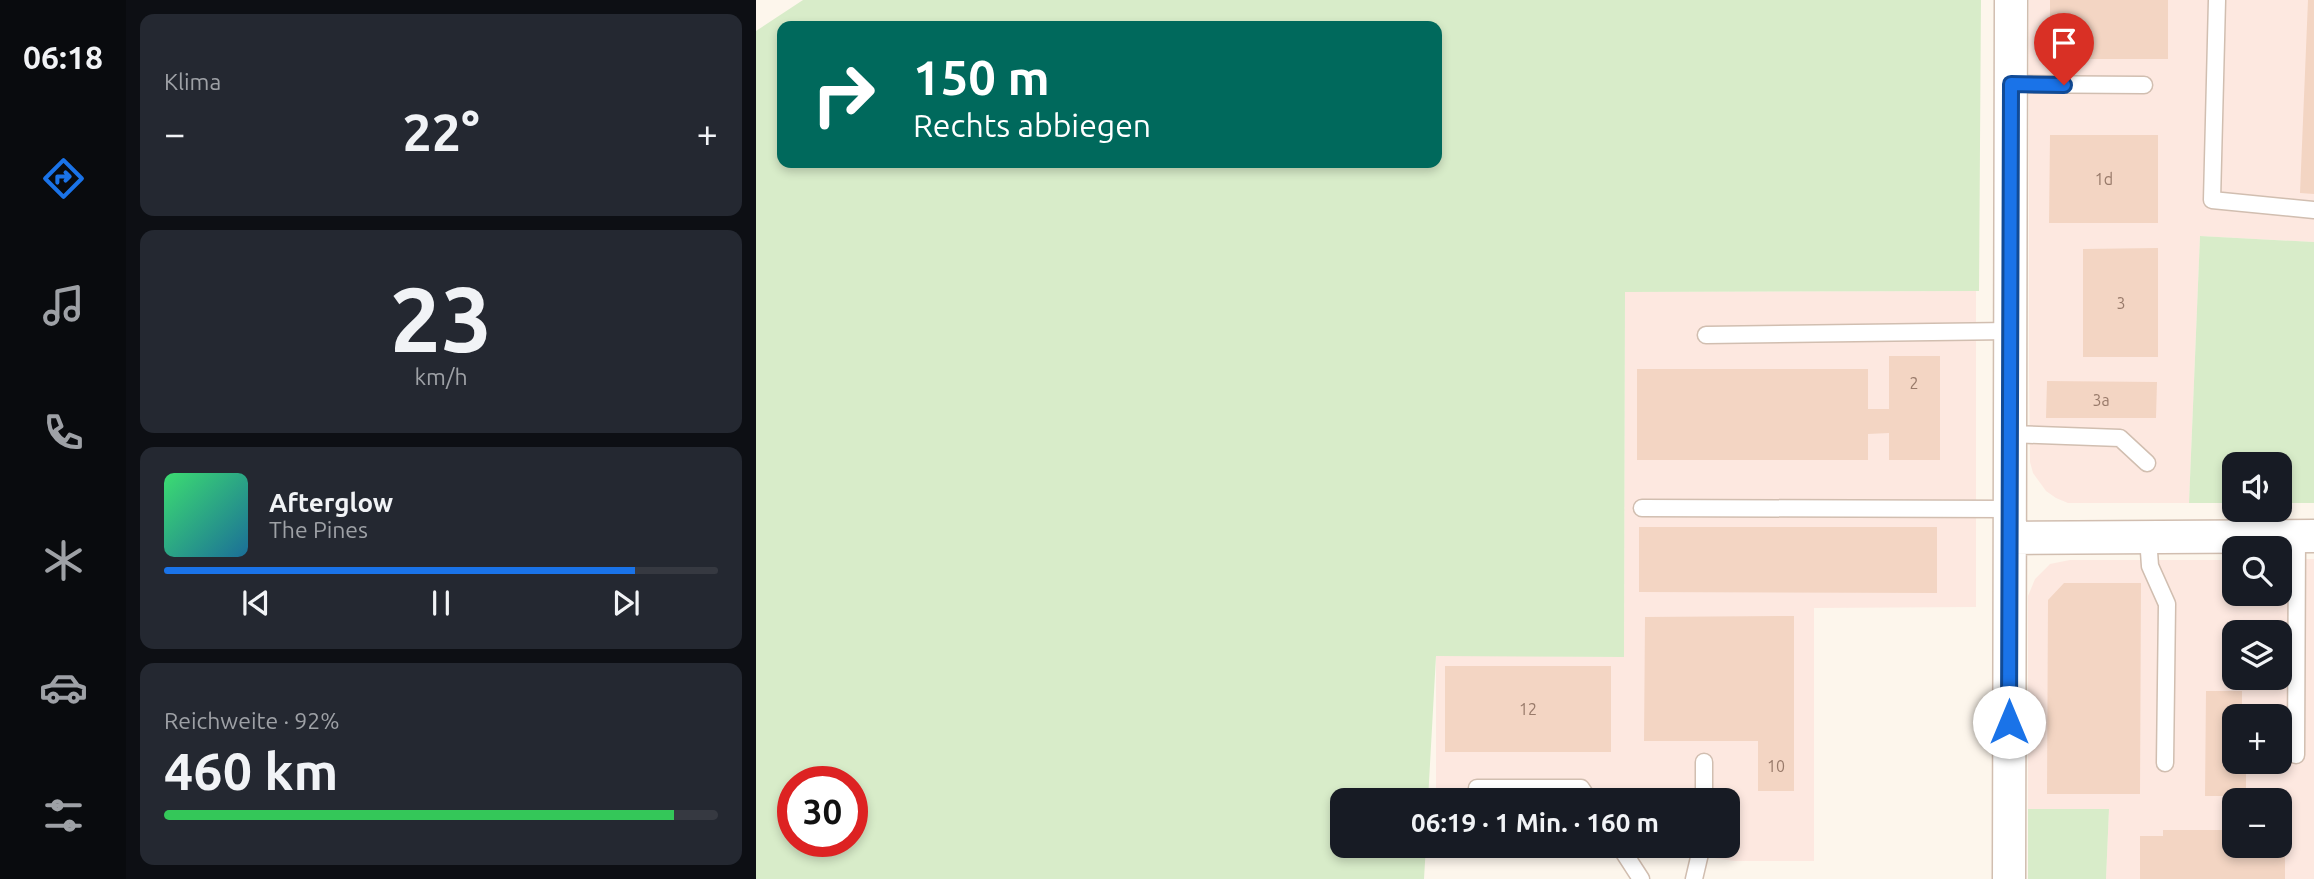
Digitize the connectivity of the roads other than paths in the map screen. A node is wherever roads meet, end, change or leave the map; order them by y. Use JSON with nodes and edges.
{"nodes":[{"id":1,"x":2011,"y":0,"type":"edge"},
{"id":2,"x":2217,"y":0,"type":"edge"},
{"id":3,"x":2011,"y":84,"type":"junction"},
{"id":4,"x":2144,"y":85,"type":"dead end"},
{"id":5,"x":2314,"y":210,"type":"edge"},
{"id":6,"x":2010,"y":331,"type":"junction"},
{"id":7,"x":1706,"y":335,"type":"dead end"},
{"id":8,"x":2010,"y":435,"type":"junction"},
{"id":9,"x":2147,"y":463,"type":"dead end"},
{"id":10,"x":1642,"y":508,"type":"dead end"},
{"id":11,"x":2009,"y":524,"type":"junction"},
{"id":12,"x":2306,"y":536,"type":"edge"},
{"id":13,"x":2148,"y":537,"type":"junction"},
{"id":14,"x":2296,"y":755,"type":"dead end"},
{"id":15,"x":1704,"y":762,"type":"dead end"},
{"id":16,"x":2165,"y":764,"type":"dead end"},
{"id":17,"x":1703,"y":788,"type":"edge"},
{"id":18,"x":1627,"y":858,"type":"edge"},
{"id":19,"x":1699,"y":858,"type":"edge"},
{"id":20,"x":1641,"y":879,"type":"edge"},
{"id":21,"x":1695,"y":879,"type":"edge"},
{"id":22,"x":2009,"y":879,"type":"edge"}],
"edges":[{"from":1,"to":3,"type":"street"},
{"from":2,"to":5,"type":"lane"},
{"from":3,"to":4,"type":"lane"},
{"from":3,"to":6,"type":"street"},
{"from":6,"to":7,"type":"lane"},
{"from":6,"to":8,"type":"street"},
{"from":8,"to":9,"type":"lane"},
{"from":8,"to":11,"type":"street"},
{"from":10,"to":11,"type":"lane"},
{"from":11,"to":13,"type":"street"},
{"from":11,"to":22,"type":"street"},
{"from":12,"to":13,"type":"street"},
{"from":12,"to":14,"type":"lane"},
{"from":13,"to":16,"type":"lane"},
{"from":15,"to":17,"type":"lane"},
{"from":18,"to":20,"type":"lane"},
{"from":19,"to":21,"type":"lane"}]}
